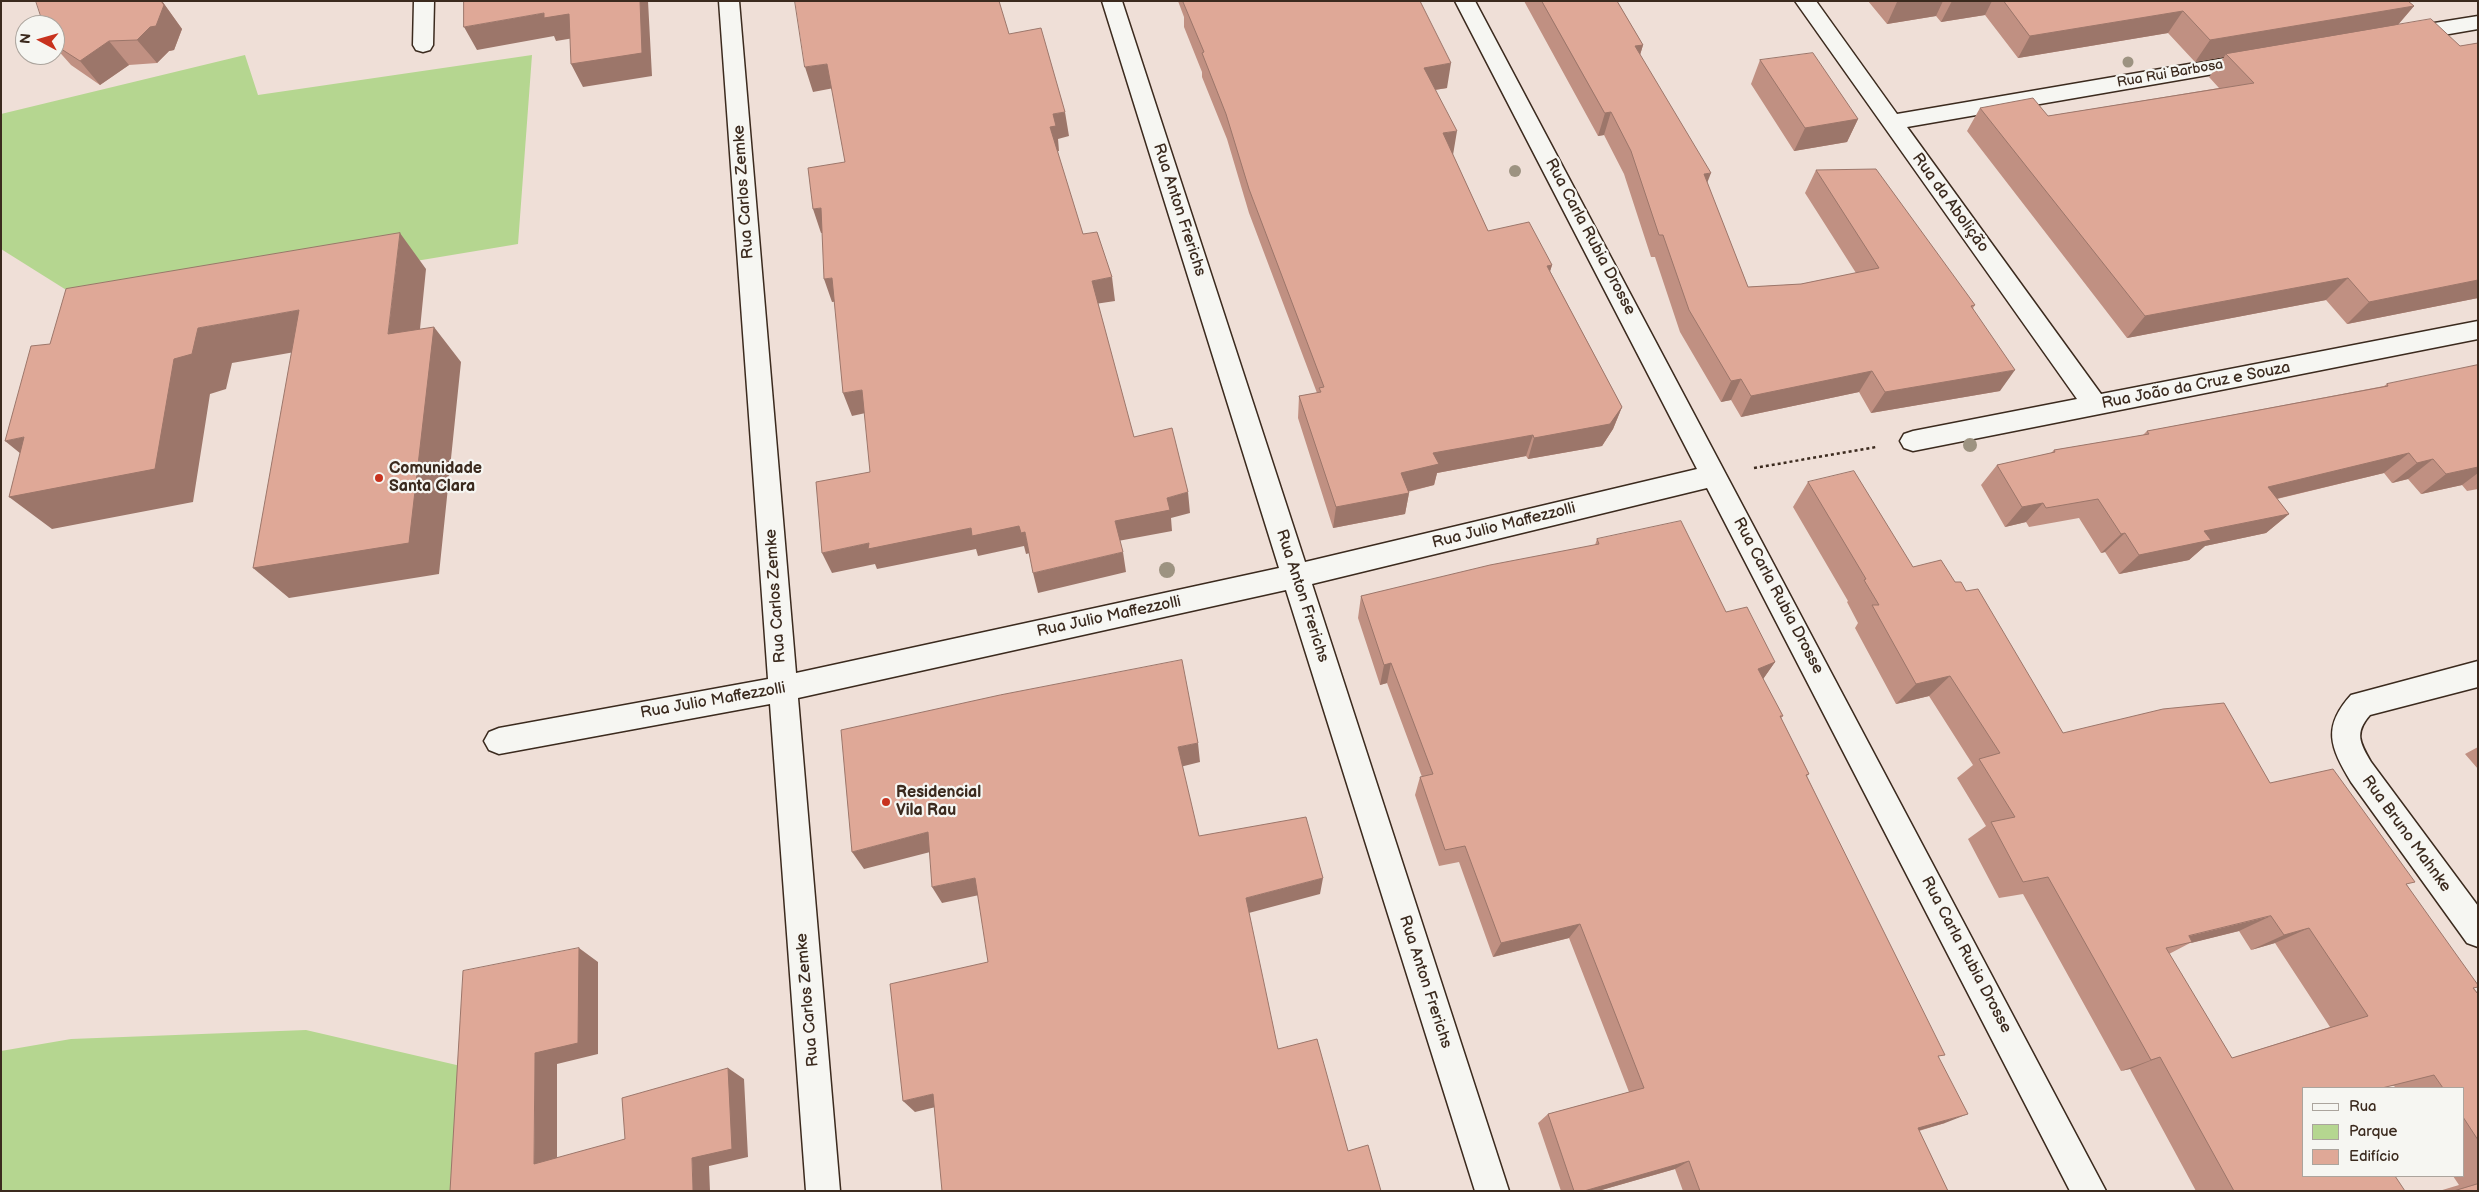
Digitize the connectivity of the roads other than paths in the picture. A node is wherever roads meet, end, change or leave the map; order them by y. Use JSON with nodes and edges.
{"nodes":[{"id":1,"x":424,"y":1,"type":"edge"},
{"id":2,"x":729,"y":1,"type":"edge"},
{"id":3,"x":1112,"y":1,"type":"edge"},
{"id":4,"x":1466,"y":1,"type":"edge"},
{"id":5,"x":1805,"y":1,"type":"edge"},
{"id":6,"x":2478,"y":22,"type":"edge"},
{"id":7,"x":2380,"y":38,"type":"edge"},
{"id":8,"x":423,"y":45,"type":"dead end"},
{"id":9,"x":2273,"y":57,"type":"edge"},
{"id":10,"x":1892,"y":122,"type":"junction"},
{"id":11,"x":2478,"y":330,"type":"edge"},
{"id":12,"x":2095,"y":406,"type":"junction"},
{"id":13,"x":1914,"y":441,"type":"road end"},
{"id":14,"x":1715,"y":475,"type":"junction"},
{"id":15,"x":1296,"y":576,"type":"junction"},
{"id":16,"x":2478,"y":674,"type":"edge"},
{"id":17,"x":783,"y":689,"type":"junction"},
{"id":18,"x":499,"y":741,"type":"dead end"},
{"id":19,"x":2478,"y":932,"type":"edge"},
{"id":20,"x":824,"y":1191,"type":"edge"},
{"id":21,"x":1492,"y":1191,"type":"edge"},
{"id":22,"x":2089,"y":1191,"type":"edge"}],
"edges":[{"from":1,"to":8,"type":"street"},
{"from":2,"to":17,"type":"street","name":"Rua Carlos Zemke"},
{"from":3,"to":15,"type":"street","name":"Rua Anton Frerichs"},
{"from":4,"to":14,"type":"street","name":"Rua Carla Rubia Drosse"},
{"from":5,"to":10,"type":"street","name":"Rua da Abolição"},
{"from":6,"to":7,"type":"street"},
{"from":9,"to":10,"type":"street","name":"Rua Rui Barbosa"},
{"from":10,"to":12,"type":"street","name":"Rua da Abolição"},
{"from":11,"to":12,"type":"street","name":"Rua João da Cruz e Souza"},
{"from":12,"to":13,"type":"street","name":"Rua João da Cruz e Souza"},
{"from":14,"to":15,"type":"street","name":"Rua Julio Maffezzolli"},
{"from":14,"to":22,"type":"street","name":"Rua Carla Rubia Drosse"},
{"from":15,"to":17,"type":"street","name":"Rua Julio Maffezzolli"},
{"from":15,"to":21,"type":"street","name":"Rua Anton Frerichs"},
{"from":16,"to":19,"type":"street","name":"Rua Bruno Mahnke"},
{"from":17,"to":18,"type":"street","name":"Rua Julio Maffezzolli"},
{"from":17,"to":20,"type":"street","name":"Rua Carlos Zemke"}]}
